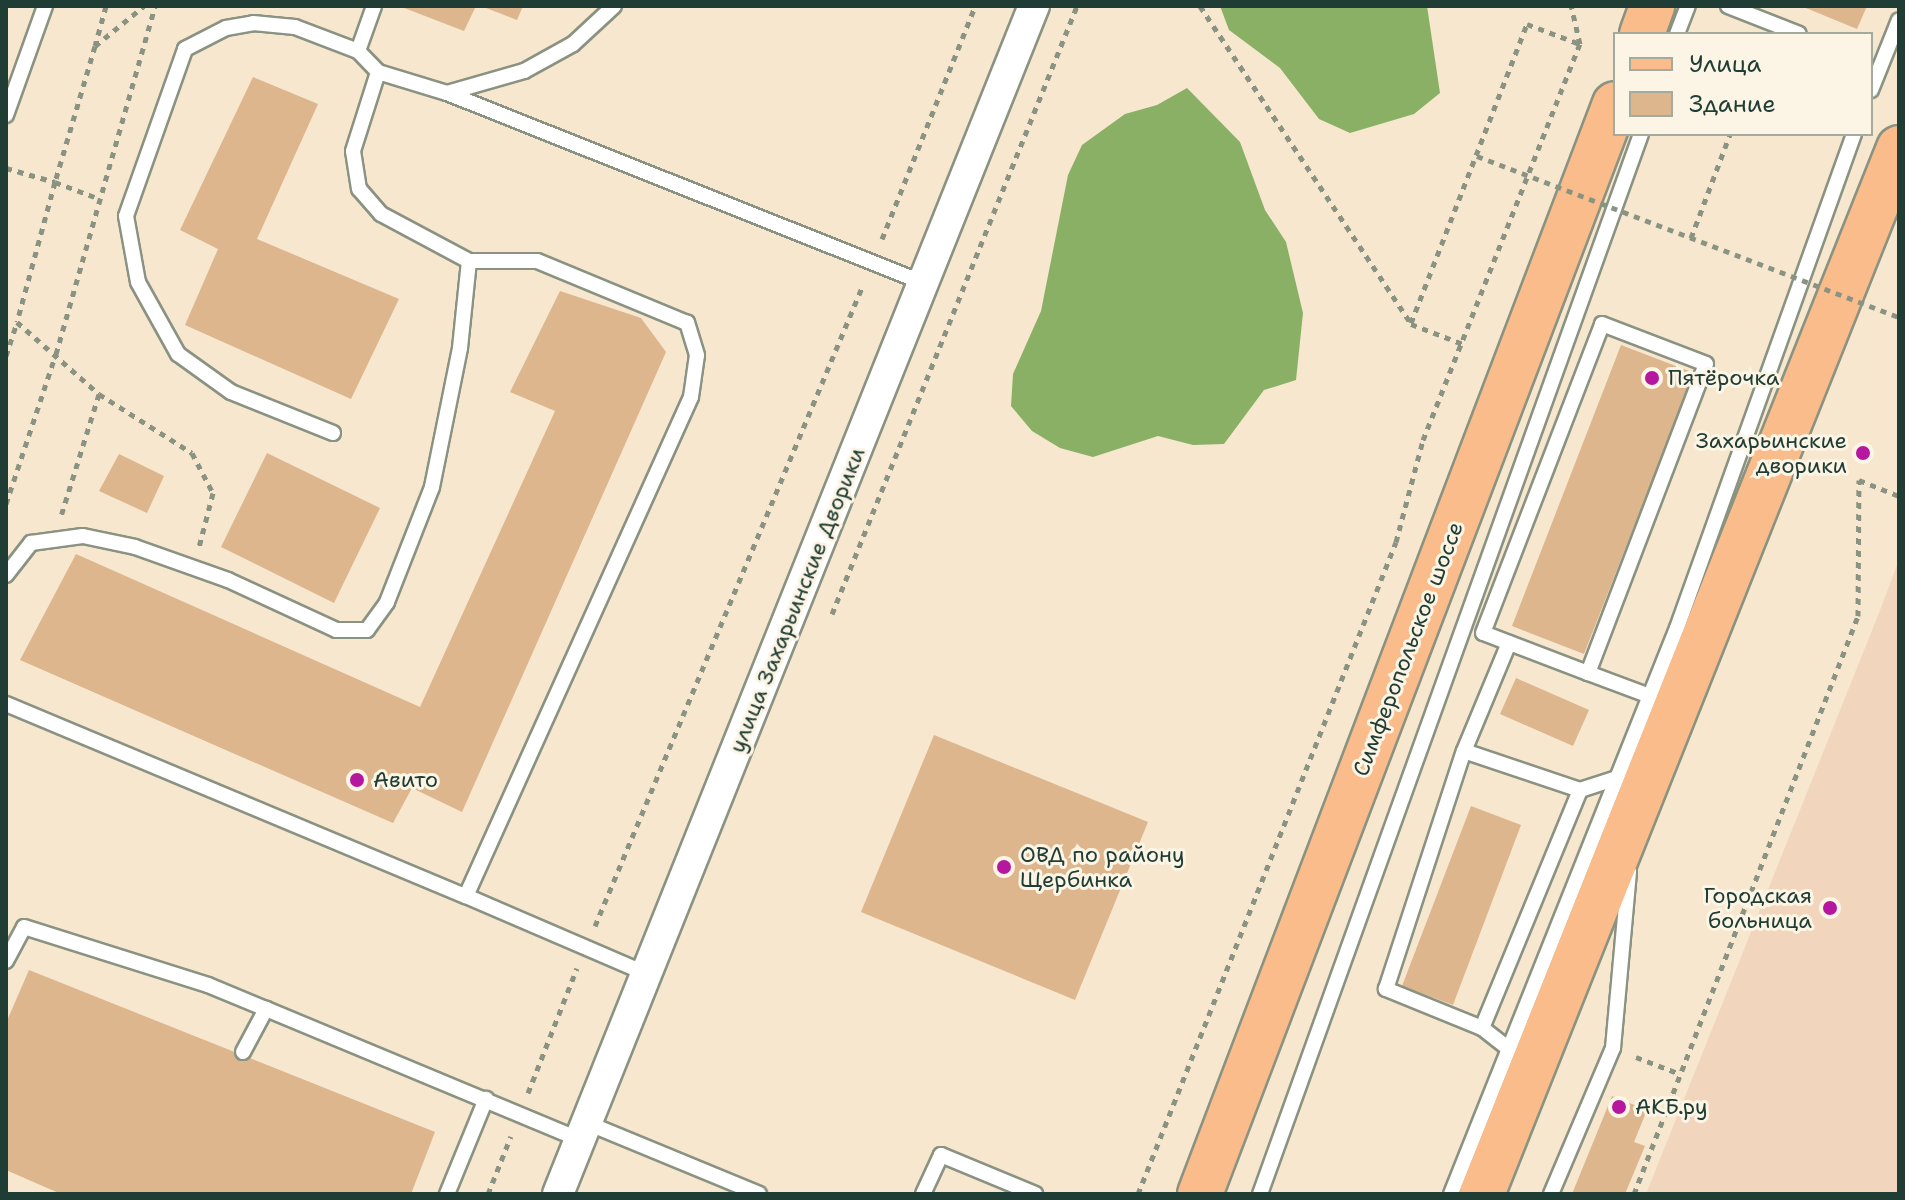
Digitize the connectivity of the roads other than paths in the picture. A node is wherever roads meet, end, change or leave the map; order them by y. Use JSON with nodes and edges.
{"nodes":[{"id":1,"x":45,"y":6,"type":"edge"},
{"id":2,"x":374,"y":6,"type":"edge"},
{"id":3,"x":614,"y":6,"type":"edge"},
{"id":4,"x":1034,"y":6,"type":"edge"},
{"id":5,"x":1652,"y":6,"type":"edge"},
{"id":6,"x":1688,"y":6,"type":"edge"},
{"id":7,"x":1728,"y":6,"type":"edge"},
{"id":8,"x":1899,"y":20,"type":"edge"},
{"id":9,"x":1643,"y":32,"type":"edge"},
{"id":10,"x":1678,"y":32,"type":"edge"},
{"id":11,"x":1794,"y":32,"type":"edge"},
{"id":12,"x":358,"y":51,"type":"junction"},
{"id":13,"x":1876,"y":65,"type":"edge"},
{"id":14,"x":378,"y":72,"type":"junction"},
{"id":15,"x":447,"y":93,"type":"junction"},
{"id":16,"x":1613,"y":109,"type":"edge"},
{"id":17,"x":6,"y":115,"type":"edge"},
{"id":18,"x":1640,"y":136,"type":"edge"},
{"id":19,"x":1853,"y":136,"type":"edge"},
{"id":20,"x":1899,"y":148,"type":"edge"},
{"id":21,"x":469,"y":261,"type":"junction"},
{"id":22,"x":924,"y":283,"type":"junction"},
{"id":23,"x":333,"y":433,"type":"dead end"},
{"id":24,"x":6,"y":575,"type":"edge"},
{"id":25,"x":1509,"y":643,"type":"junction"},
{"id":26,"x":1588,"y":673,"type":"junction"},
{"id":27,"x":1650,"y":696,"type":"junction"},
{"id":28,"x":6,"y":704,"type":"edge"},
{"id":29,"x":1464,"y":751,"type":"junction"},
{"id":30,"x":1580,"y":790,"type":"junction"},
{"id":31,"x":1626,"y":797,"type":"junction"},
{"id":32,"x":466,"y":896,"type":"junction"},
{"id":33,"x":6,"y":961,"type":"edge"},
{"id":34,"x":647,"y":974,"type":"junction"},
{"id":35,"x":266,"y":1009,"type":"junction"},
{"id":36,"x":1482,"y":1028,"type":"junction"},
{"id":37,"x":1509,"y":1049,"type":"junction"},
{"id":38,"x":243,"y":1052,"type":"dead end"},
{"id":39,"x":486,"y":1099,"type":"junction"},
{"id":40,"x":584,"y":1131,"type":"junction"},
{"id":41,"x":447,"y":1194,"type":"edge"},
{"id":42,"x":558,"y":1194,"type":"edge"},
{"id":43,"x":759,"y":1194,"type":"edge"},
{"id":44,"x":923,"y":1194,"type":"edge"},
{"id":45,"x":1035,"y":1194,"type":"edge"},
{"id":46,"x":1200,"y":1194,"type":"edge"},
{"id":47,"x":1260,"y":1194,"type":"edge"},
{"id":48,"x":1451,"y":1194,"type":"edge"},
{"id":49,"x":1482,"y":1194,"type":"edge"},
{"id":50,"x":1551,"y":1194,"type":"edge"}],
"edges":[{"from":1,"to":17,"type":"lane"},
{"from":2,"to":12,"type":"lane"},
{"from":3,"to":15,"type":"lane"},
{"from":4,"to":22,"type":"street","name":"улица Захарьинские Дворики"},
{"from":5,"to":9,"type":"main road"},
{"from":6,"to":10,"type":"lane"},
{"from":7,"to":11,"type":"lane"},
{"from":8,"to":13,"type":"lane"},
{"from":12,"to":14,"type":"lane"},
{"from":12,"to":23,"type":"lane"},
{"from":14,"to":15,"type":"lane"},
{"from":14,"to":21,"type":"lane"},
{"from":15,"to":22,"type":"lane"},
{"from":16,"to":46,"type":"main road","name":"Симферопольское шоссе"},
{"from":18,"to":47,"type":"lane"},
{"from":19,"to":27,"type":"lane"},
{"from":20,"to":31,"type":"main road"},
{"from":21,"to":24,"type":"lane"},
{"from":21,"to":32,"type":"lane"},
{"from":22,"to":34,"type":"street","name":"улица Захарьинские Дворики"},
{"from":25,"to":26,"type":"lane"},
{"from":25,"to":26,"type":"lane"},
{"from":25,"to":29,"type":"lane"},
{"from":26,"to":27,"type":"lane"},
{"from":27,"to":31,"type":"lane"},
{"from":28,"to":32,"type":"lane"},
{"from":29,"to":30,"type":"lane"},
{"from":29,"to":36,"type":"lane"},
{"from":30,"to":31,"type":"lane"},
{"from":30,"to":36,"type":"lane"},
{"from":31,"to":37,"type":"lane"},
{"from":31,"to":49,"type":"main road"},
{"from":31,"to":50,"type":"lane"},
{"from":32,"to":34,"type":"lane"},
{"from":33,"to":35,"type":"lane"},
{"from":34,"to":40,"type":"street","name":"улица Захарьинские Дворики"},
{"from":35,"to":38,"type":"lane"},
{"from":35,"to":39,"type":"lane"},
{"from":36,"to":37,"type":"lane"},
{"from":37,"to":48,"type":"lane"},
{"from":39,"to":40,"type":"lane"},
{"from":39,"to":41,"type":"lane"},
{"from":40,"to":42,"type":"street","name":"улица Захарьинские Дворики"},
{"from":40,"to":43,"type":"lane"},
{"from":44,"to":45,"type":"lane"}]}
